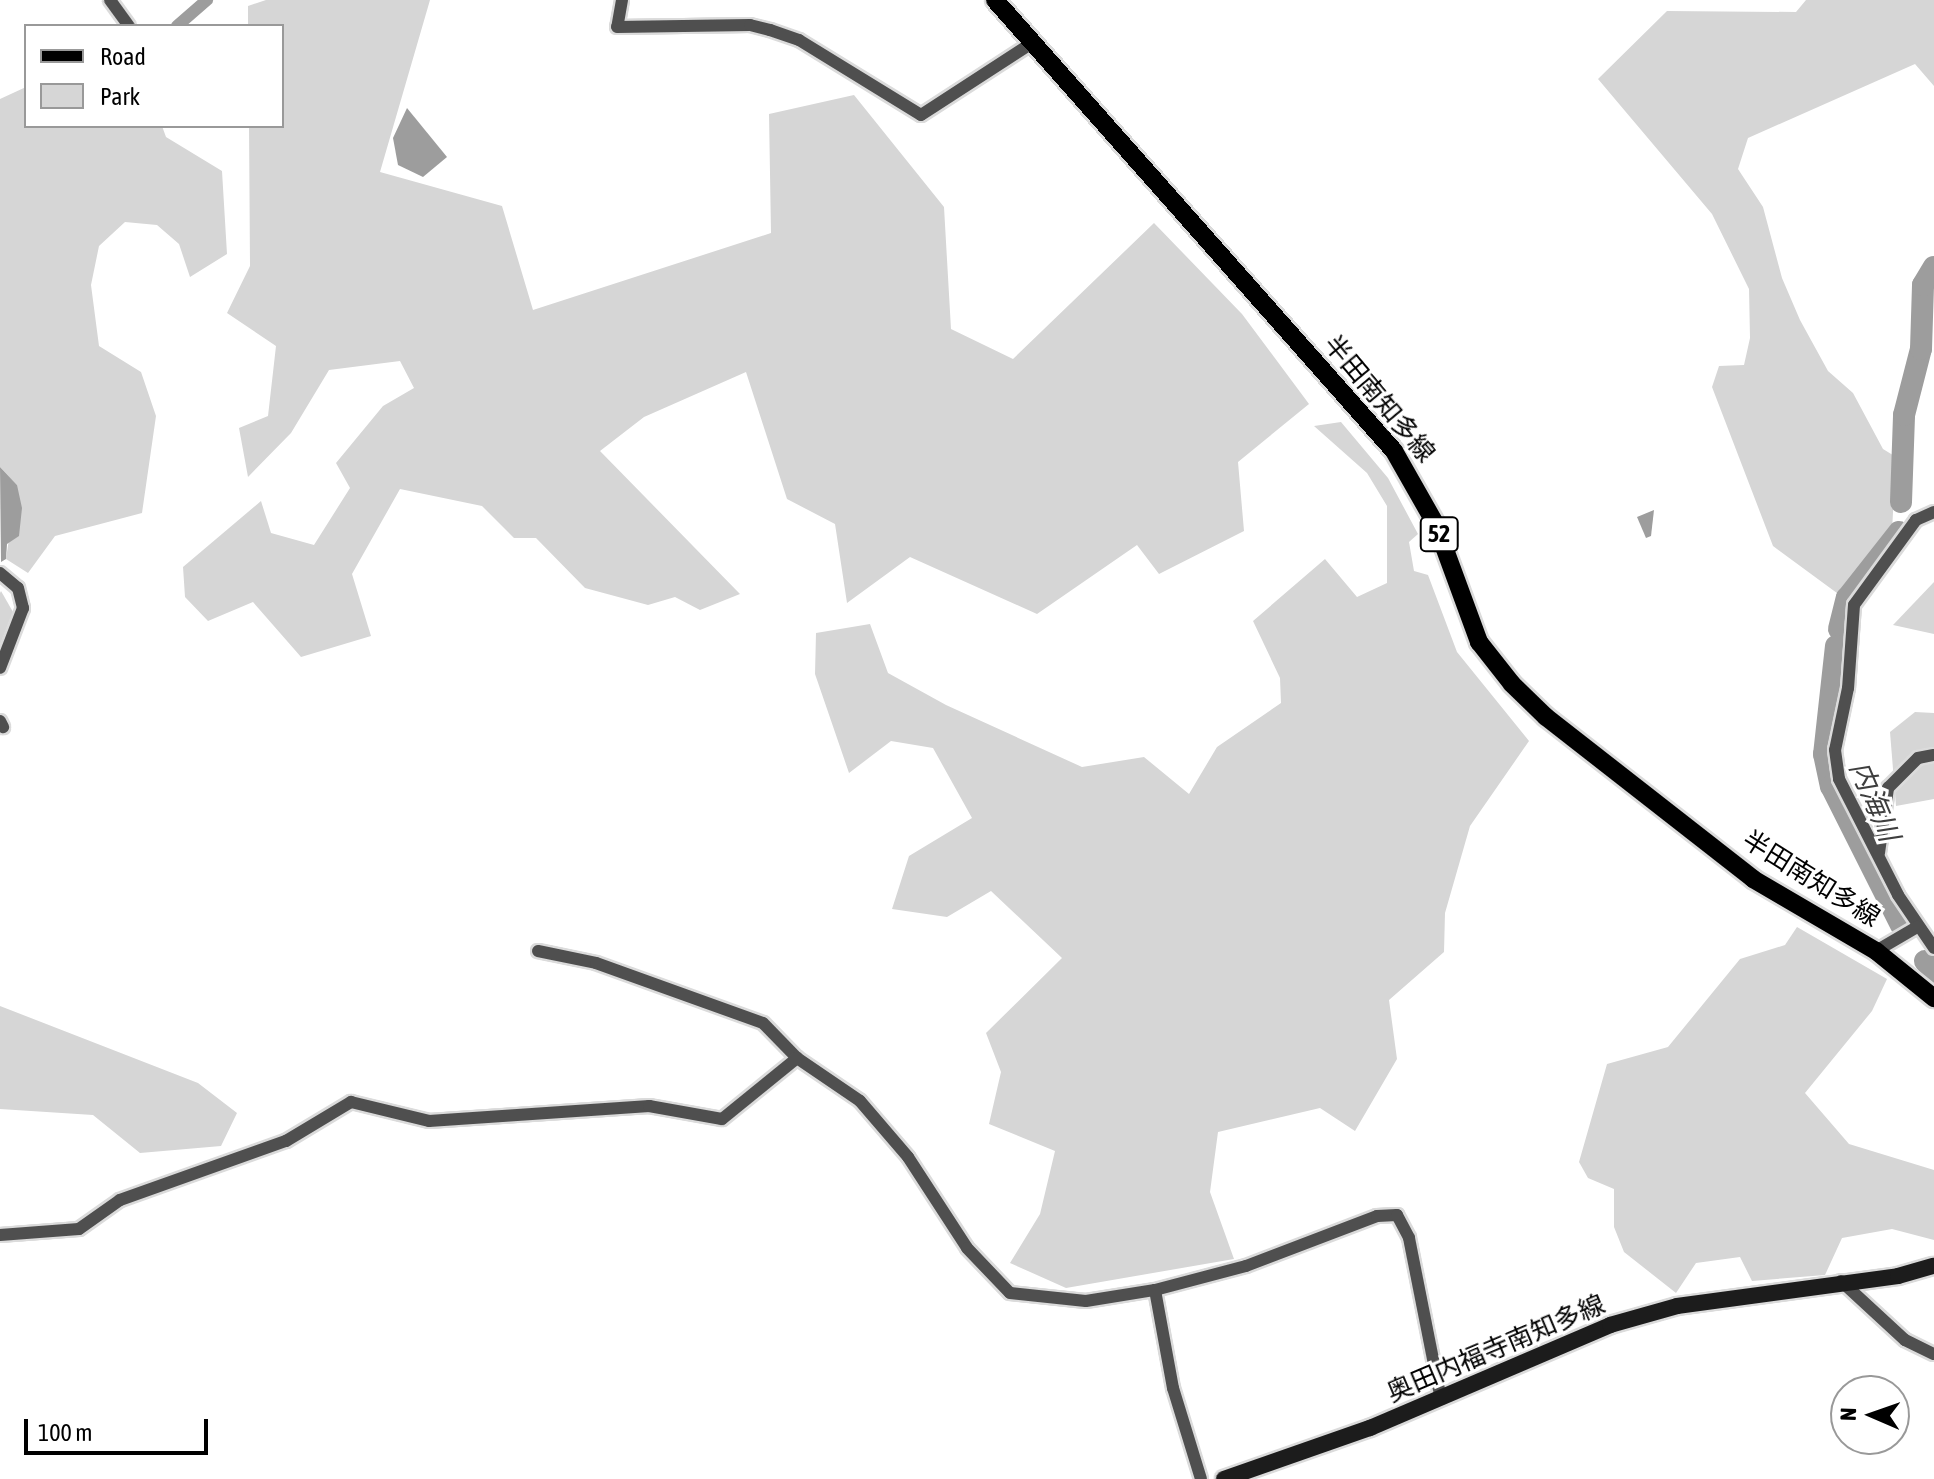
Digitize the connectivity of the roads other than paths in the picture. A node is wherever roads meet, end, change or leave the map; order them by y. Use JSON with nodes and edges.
{"nodes":[{"id":1,"x":110,"y":0,"type":"edge"},
{"id":2,"x":622,"y":0,"type":"edge"},
{"id":3,"x":995,"y":0,"type":"edge"},
{"id":4,"x":128,"y":24,"type":"edge"},
{"id":5,"x":1032,"y":43,"type":"junction"},
{"id":6,"x":1934,"y":512,"type":"edge"},
{"id":7,"x":0,"y":573,"type":"edge"},
{"id":8,"x":0,"y":668,"type":"edge"},
{"id":9,"x":1934,"y":755,"type":"edge"},
{"id":10,"x":1879,"y":853,"type":"junction"},
{"id":11,"x":1917,"y":927,"type":"junction"},
{"id":12,"x":1934,"y":948,"type":"edge"},
{"id":13,"x":538,"y":951,"type":"dead end"},
{"id":14,"x":1876,"y":951,"type":"junction"},
{"id":15,"x":1934,"y":998,"type":"edge"},
{"id":16,"x":797,"y":1058,"type":"junction"},
{"id":17,"x":0,"y":1235,"type":"edge"},
{"id":18,"x":1934,"y":1266,"type":"edge"},
{"id":19,"x":1841,"y":1281,"type":"junction"},
{"id":20,"x":1155,"y":1290,"type":"junction"},
{"id":21,"x":1934,"y":1354,"type":"edge"},
{"id":22,"x":1441,"y":1399,"type":"junction"},
{"id":23,"x":1201,"y":1479,"type":"edge"},
{"id":24,"x":1224,"y":1479,"type":"edge"}],
"edges":[{"from":1,"to":4,"type":"street"},
{"from":2,"to":5,"type":"street"},
{"from":3,"to":5,"type":"main road","name":"半田南知多線","number":"52"},
{"from":5,"to":14,"type":"main road","name":"半田南知多線","number":"52"},
{"from":6,"to":10,"type":"street"},
{"from":7,"to":8,"type":"street"},
{"from":9,"to":10,"type":"street"},
{"from":10,"to":11,"type":"street"},
{"from":11,"to":12,"type":"street"},
{"from":11,"to":14,"type":"street"},
{"from":13,"to":16,"type":"street"},
{"from":14,"to":15,"type":"main road","name":"半田南知多線","number":"52"},
{"from":16,"to":17,"type":"street"},
{"from":16,"to":20,"type":"street"},
{"from":18,"to":19,"type":"main road","name":"奥田内福寺南知多線"},
{"from":19,"to":21,"type":"street"},
{"from":19,"to":22,"type":"main road","name":"奥田内福寺南知多線"},
{"from":20,"to":22,"type":"street"},
{"from":20,"to":23,"type":"street"},
{"from":22,"to":24,"type":"main road","name":"奥田内福寺南知多線"}]}
